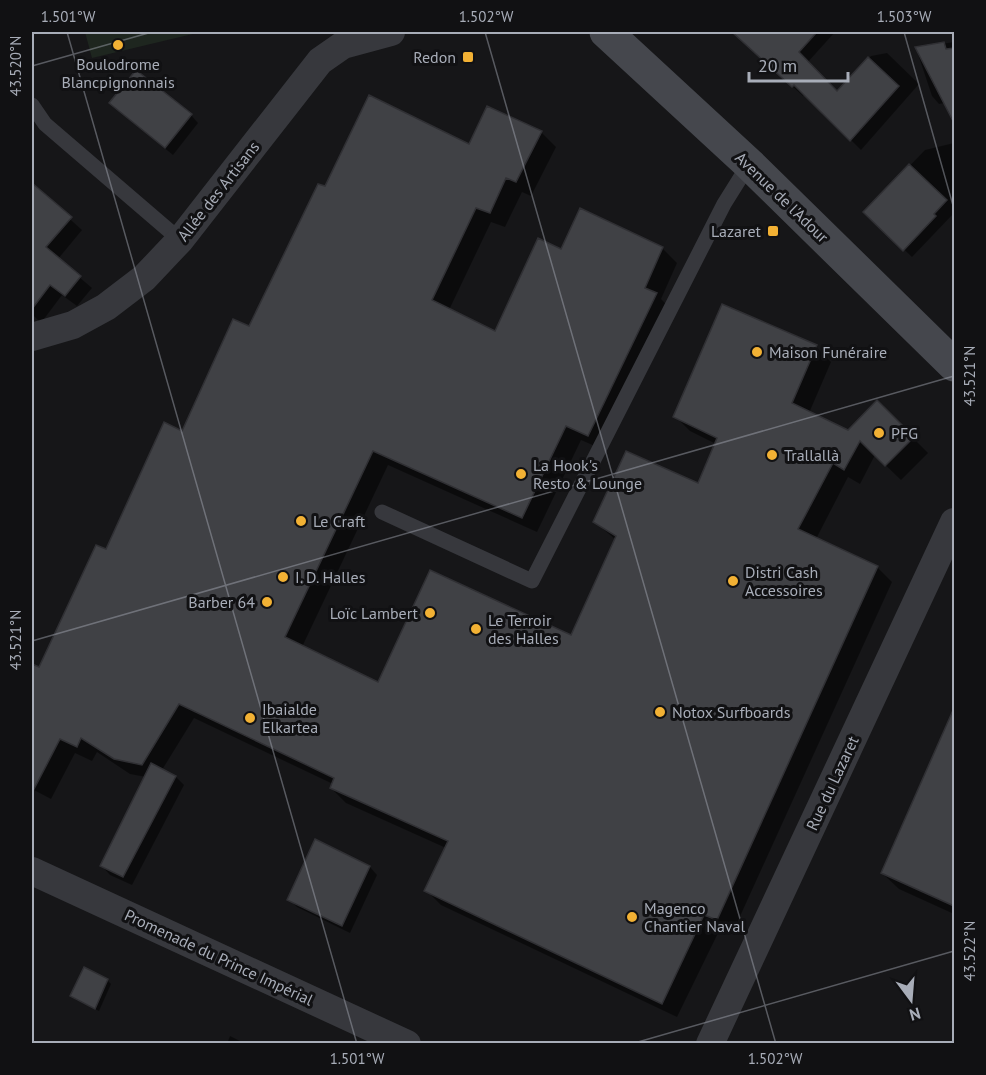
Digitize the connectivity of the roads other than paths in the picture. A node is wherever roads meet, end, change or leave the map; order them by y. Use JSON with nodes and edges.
{"nodes":[{"id":1,"x":391,"y":32,"type":"edge"},
{"id":2,"x":606,"y":32,"type":"edge"},
{"id":3,"x":32,"y":105,"type":"edge"},
{"id":4,"x":749,"y":164,"type":"junction"},
{"id":5,"x":180,"y":240,"type":"junction"},
{"id":6,"x":32,"y":337,"type":"edge"},
{"id":7,"x":954,"y":365,"type":"edge"},
{"id":8,"x":382,"y":512,"type":"dead end"},
{"id":9,"x":954,"y":522,"type":"edge"},
{"id":10,"x":32,"y":871,"type":"edge"},
{"id":11,"x":406,"y":1044,"type":"edge"},
{"id":12,"x":710,"y":1044,"type":"edge"}],
"edges":[{"from":1,"to":5,"type":"street","name":"Allée des Artisans"},
{"from":2,"to":4,"type":"main road","name":"Avenue de l'Adour"},
{"from":3,"to":5,"type":"lane"},
{"from":4,"to":7,"type":"main road","name":"Avenue de l'Adour"},
{"from":4,"to":8,"type":"lane"},
{"from":5,"to":6,"type":"street","name":"Allée des Artisans"},
{"from":9,"to":12,"type":"street","name":"Rue du Lazaret"},
{"from":10,"to":11,"type":"street","name":"Promenade du Prince Impérial"}]}
